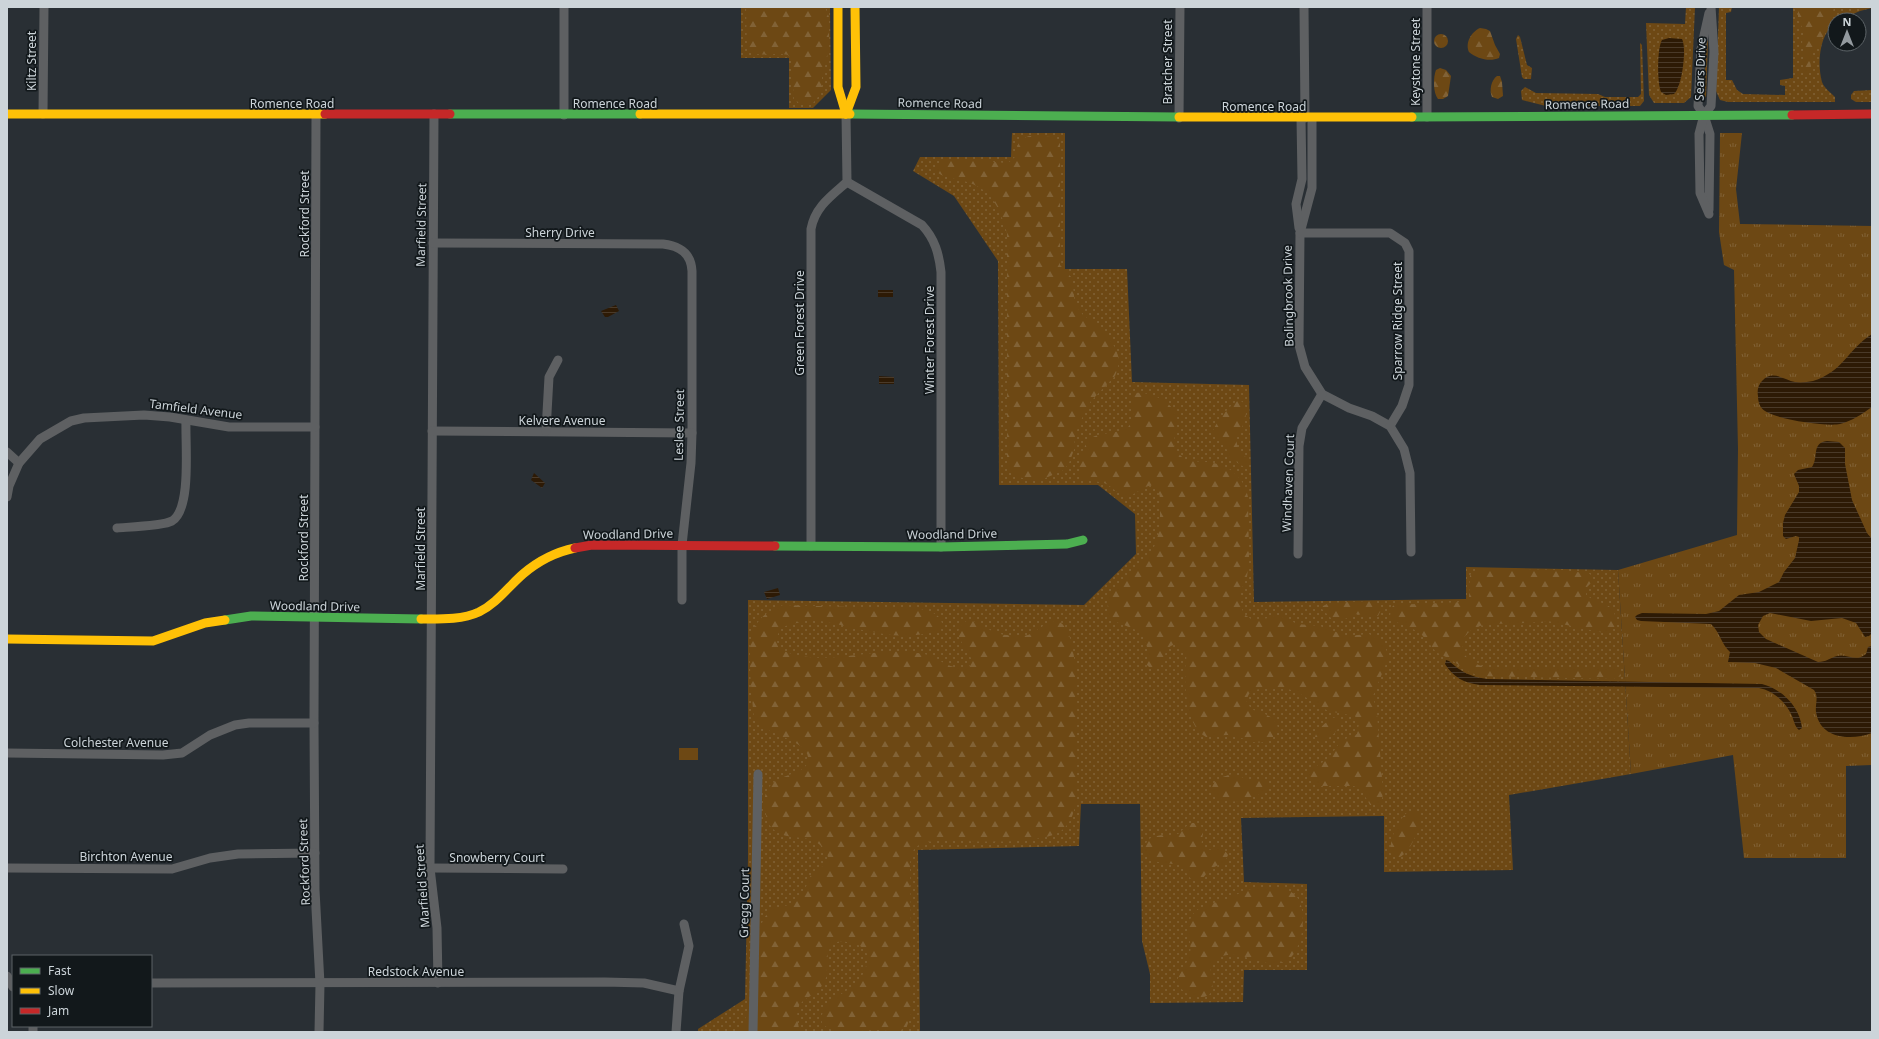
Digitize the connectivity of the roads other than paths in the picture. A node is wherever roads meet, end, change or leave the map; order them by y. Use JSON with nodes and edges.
{"nodes":[{"id":1,"x":44,"y":7,"type":"edge"},
{"id":2,"x":564,"y":7,"type":"edge"},
{"id":3,"x":838,"y":7,"type":"edge"},
{"id":4,"x":855,"y":7,"type":"edge"},
{"id":5,"x":1180,"y":7,"type":"edge"},
{"id":6,"x":1304,"y":7,"type":"edge"},
{"id":7,"x":1427,"y":7,"type":"edge"},
{"id":8,"x":1710,"y":7,"type":"edge"},
{"id":9,"x":7,"y":114,"type":"edge"},
{"id":10,"x":43,"y":114,"type":"junction"},
{"id":11,"x":434,"y":114,"type":"junction"},
{"id":12,"x":846,"y":114,"type":"junction"},
{"id":13,"x":1872,"y":114,"type":"edge"},
{"id":14,"x":316,"y":115,"type":"junction"},
{"id":15,"x":564,"y":115,"type":"junction"},
{"id":16,"x":1704,"y":115,"type":"junction"},
{"id":17,"x":1427,"y":117,"type":"junction"},
{"id":18,"x":1179,"y":118,"type":"junction"},
{"id":19,"x":1306,"y":118,"type":"junction"},
{"id":20,"x":847,"y":182,"type":"junction"},
{"id":21,"x":1300,"y":233,"type":"junction"},
{"id":22,"x":433,"y":243,"type":"junction"},
{"id":23,"x":684,"y":251,"type":"joint"},
{"id":24,"x":558,"y":360,"type":"dead end"},
{"id":25,"x":1322,"y":394,"type":"junction"},
{"id":26,"x":186,"y":420,"type":"junction"},
{"id":27,"x":1390,"y":426,"type":"junction"},
{"id":28,"x":315,"y":427,"type":"junction"},
{"id":29,"x":432,"y":431,"type":"junction"},
{"id":30,"x":546,"y":431,"type":"junction"},
{"id":31,"x":692,"y":433,"type":"junction"},
{"id":32,"x":7,"y":452,"type":"edge"},
{"id":33,"x":20,"y":464,"type":"junction"},
{"id":34,"x":7,"y":497,"type":"edge"},
{"id":35,"x":117,"y":528,"type":"dead end"},
{"id":36,"x":1083,"y":540,"type":"dead end"},
{"id":37,"x":682,"y":545,"type":"junction"},
{"id":38,"x":811,"y":546,"type":"junction"},
{"id":39,"x":941,"y":547,"type":"junction"},
{"id":40,"x":1411,"y":552,"type":"dead end"},
{"id":41,"x":1298,"y":554,"type":"dead end"},
{"id":42,"x":682,"y":600,"type":"dead end"},
{"id":43,"x":315,"y":618,"type":"junction"},
{"id":44,"x":432,"y":619,"type":"junction"},
{"id":45,"x":7,"y":639,"type":"edge"},
{"id":46,"x":314,"y":723,"type":"junction"},
{"id":47,"x":7,"y":753,"type":"edge"},
{"id":48,"x":758,"y":774,"type":"dead end"},
{"id":49,"x":315,"y":853,"type":"junction"},
{"id":50,"x":7,"y":868,"type":"edge"},
{"id":51,"x":430,"y":868,"type":"junction"},
{"id":52,"x":563,"y":869,"type":"dead end"},
{"id":53,"x":684,"y":924,"type":"dead end"},
{"id":54,"x":7,"y":976,"type":"edge"},
{"id":55,"x":152,"y":982,"type":"edge"},
{"id":56,"x":438,"y":983,"type":"junction"},
{"id":57,"x":320,"y":984,"type":"junction"},
{"id":58,"x":12,"y":985,"type":"edge"},
{"id":59,"x":679,"y":991,"type":"junction"},
{"id":60,"x":319,"y":1032,"type":"edge"},
{"id":61,"x":676,"y":1032,"type":"edge"},
{"id":62,"x":753,"y":1032,"type":"edge"}],
"edges":[{"from":1,"to":10,"type":"street","name":"Kiltz Street"},
{"from":2,"to":15,"type":"street"},
{"from":3,"to":12,"type":"street"},
{"from":4,"to":12,"type":"street"},
{"from":5,"to":18,"type":"street","name":"Bratcher Street"},
{"from":6,"to":19,"type":"street","name":"Bolingbrook Drive"},
{"from":7,"to":17,"type":"street","name":"Keystone Street"},
{"from":8,"to":16,"type":"street","name":"Sears Drive"},
{"from":8,"to":16,"type":"street","name":"Sears Drive"},
{"from":9,"to":10,"type":"street","name":"Romence Road"},
{"from":10,"to":14,"type":"street","name":"Romence Road"},
{"from":11,"to":14,"type":"street","name":"Romence Road"},
{"from":11,"to":15,"type":"street","name":"Romence Road"},
{"from":11,"to":22,"type":"street","name":"Marfield Street"},
{"from":12,"to":15,"type":"street","name":"Romence Road"},
{"from":12,"to":18,"type":"street","name":"Romence Road"},
{"from":12,"to":20,"type":"street"},
{"from":13,"to":16,"type":"street","name":"Romence Road"},
{"from":14,"to":28,"type":"street","name":"Rockford Street"},
{"from":16,"to":16,"type":"street"},
{"from":16,"to":17,"type":"street","name":"Romence Road"},
{"from":17,"to":19,"type":"street","name":"Romence Road"},
{"from":18,"to":19,"type":"street","name":"Romence Road"},
{"from":19,"to":21,"type":"street","name":"Bolingbrook Drive"},
{"from":20,"to":38,"type":"street","name":"Green Forest Drive"},
{"from":20,"to":39,"type":"street","name":"Winter Forest Drive"},
{"from":21,"to":25,"type":"street","name":"Bolingbrook Drive"},
{"from":21,"to":27,"type":"street","name":"Sparrow Ridge Street"},
{"from":22,"to":23,"type":"street","name":"Sherry Drive"},
{"from":22,"to":29,"type":"street","name":"Marfield Street"},
{"from":23,"to":31,"type":"street","name":"Leslee Street"},
{"from":24,"to":30,"type":"street"},
{"from":25,"to":27,"type":"street"},
{"from":25,"to":41,"type":"street","name":"Windhaven Court"},
{"from":26,"to":28,"type":"street","name":"Tamfield Avenue"},
{"from":26,"to":33,"type":"street","name":"Tamfield Avenue"},
{"from":26,"to":35,"type":"street"},
{"from":27,"to":40,"type":"street"},
{"from":28,"to":43,"type":"street","name":"Rockford Street"},
{"from":29,"to":30,"type":"street","name":"Kelvere Avenue"},
{"from":29,"to":44,"type":"street","name":"Marfield Street"},
{"from":30,"to":31,"type":"street","name":"Kelvere Avenue"},
{"from":31,"to":37,"type":"street","name":"Leslee Street"},
{"from":32,"to":33,"type":"street"},
{"from":33,"to":34,"type":"street","name":"Tamfield Avenue"},
{"from":36,"to":39,"type":"street","name":"Woodland Drive"},
{"from":37,"to":38,"type":"street","name":"Woodland Drive"},
{"from":37,"to":42,"type":"street","name":"Leslee Street"},
{"from":37,"to":44,"type":"street","name":"Woodland Drive"},
{"from":38,"to":39,"type":"street","name":"Woodland Drive"},
{"from":43,"to":44,"type":"street","name":"Woodland Drive"},
{"from":43,"to":45,"type":"street","name":"Woodland Drive"},
{"from":43,"to":46,"type":"street","name":"Rockford Street"},
{"from":44,"to":51,"type":"street","name":"Marfield Street"},
{"from":46,"to":47,"type":"street","name":"Colchester Avenue"},
{"from":46,"to":49,"type":"street","name":"Rockford Street"},
{"from":48,"to":62,"type":"street","name":"Gregg Court"},
{"from":49,"to":50,"type":"street","name":"Birchton Avenue"},
{"from":49,"to":57,"type":"street","name":"Rockford Street"},
{"from":51,"to":52,"type":"street","name":"Snowberry Court"},
{"from":51,"to":56,"type":"street","name":"Marfield Street"},
{"from":53,"to":59,"type":"street"},
{"from":54,"to":58,"type":"street"},
{"from":55,"to":57,"type":"street","name":"Redstock Avenue"},
{"from":56,"to":57,"type":"street","name":"Redstock Avenue"},
{"from":56,"to":59,"type":"street","name":"Redstock Avenue"},
{"from":57,"to":60,"type":"street","name":"Rockford Street"},
{"from":59,"to":61,"type":"street"}]}
